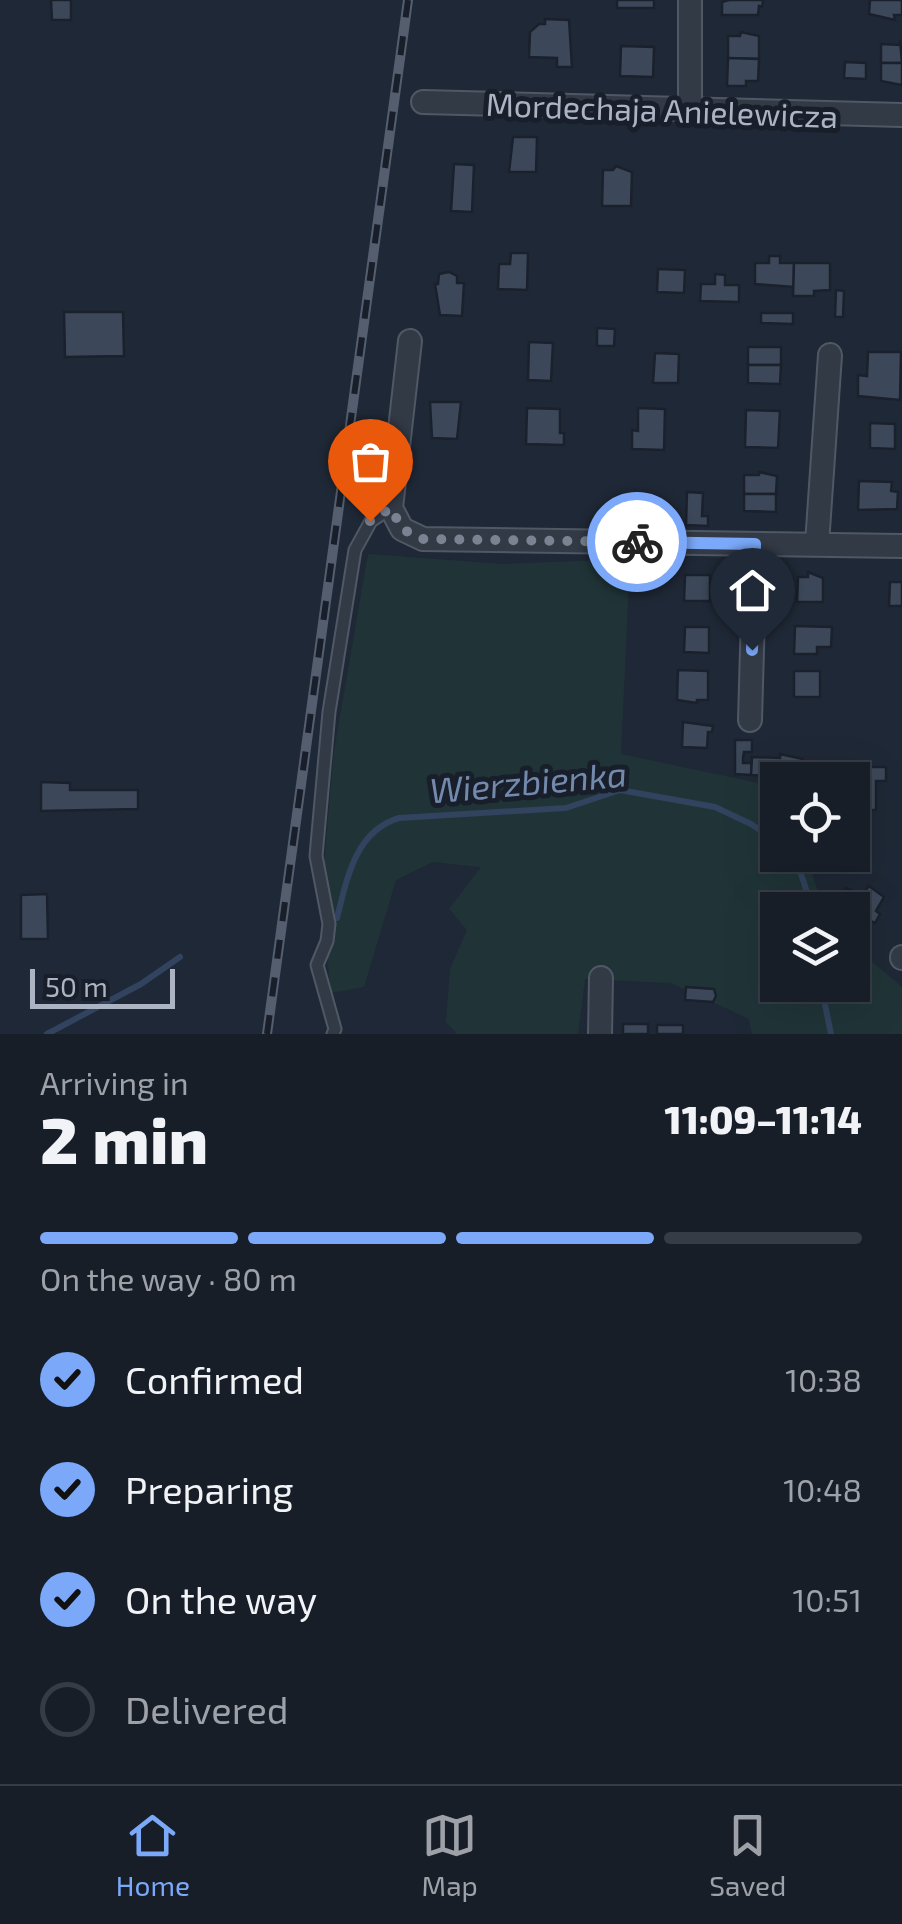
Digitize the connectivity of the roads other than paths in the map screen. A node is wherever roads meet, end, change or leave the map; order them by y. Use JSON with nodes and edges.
{"nodes":[{"id":1,"x":690,"y":0,"type":"edge"},
{"id":2,"x":423,"y":102,"type":"dead end"},
{"id":3,"x":690,"y":112,"type":"junction"},
{"id":4,"x":902,"y":115,"type":"edge"},
{"id":5,"x":410,"y":341,"type":"dead end"},
{"id":6,"x":830,"y":355,"type":"dead end"},
{"id":7,"x":391,"y":508,"type":"junction"},
{"id":8,"x":755,"y":544,"type":"junction"},
{"id":9,"x":817,"y":544,"type":"junction"},
{"id":10,"x":902,"y":546,"type":"edge"},
{"id":11,"x":750,"y":720,"type":"dead end"},
{"id":12,"x":602,"y":978,"type":"dead end"},
{"id":13,"x":333,"y":1034,"type":"edge"},
{"id":14,"x":600,"y":1034,"type":"edge"}],
"edges":[{"from":1,"to":3,"type":"street"},
{"from":2,"to":3,"type":"street","name":"Mordechaja Anielewicza"},
{"from":3,"to":4,"type":"street","name":"Mordechaja Anielewicza"},
{"from":5,"to":7,"type":"street"},
{"from":6,"to":9,"type":"street"},
{"from":7,"to":8,"type":"street"},
{"from":7,"to":13,"type":"lane"},
{"from":8,"to":9,"type":"street"},
{"from":8,"to":11,"type":"street"},
{"from":9,"to":10,"type":"street"},
{"from":12,"to":14,"type":"street"}]}
